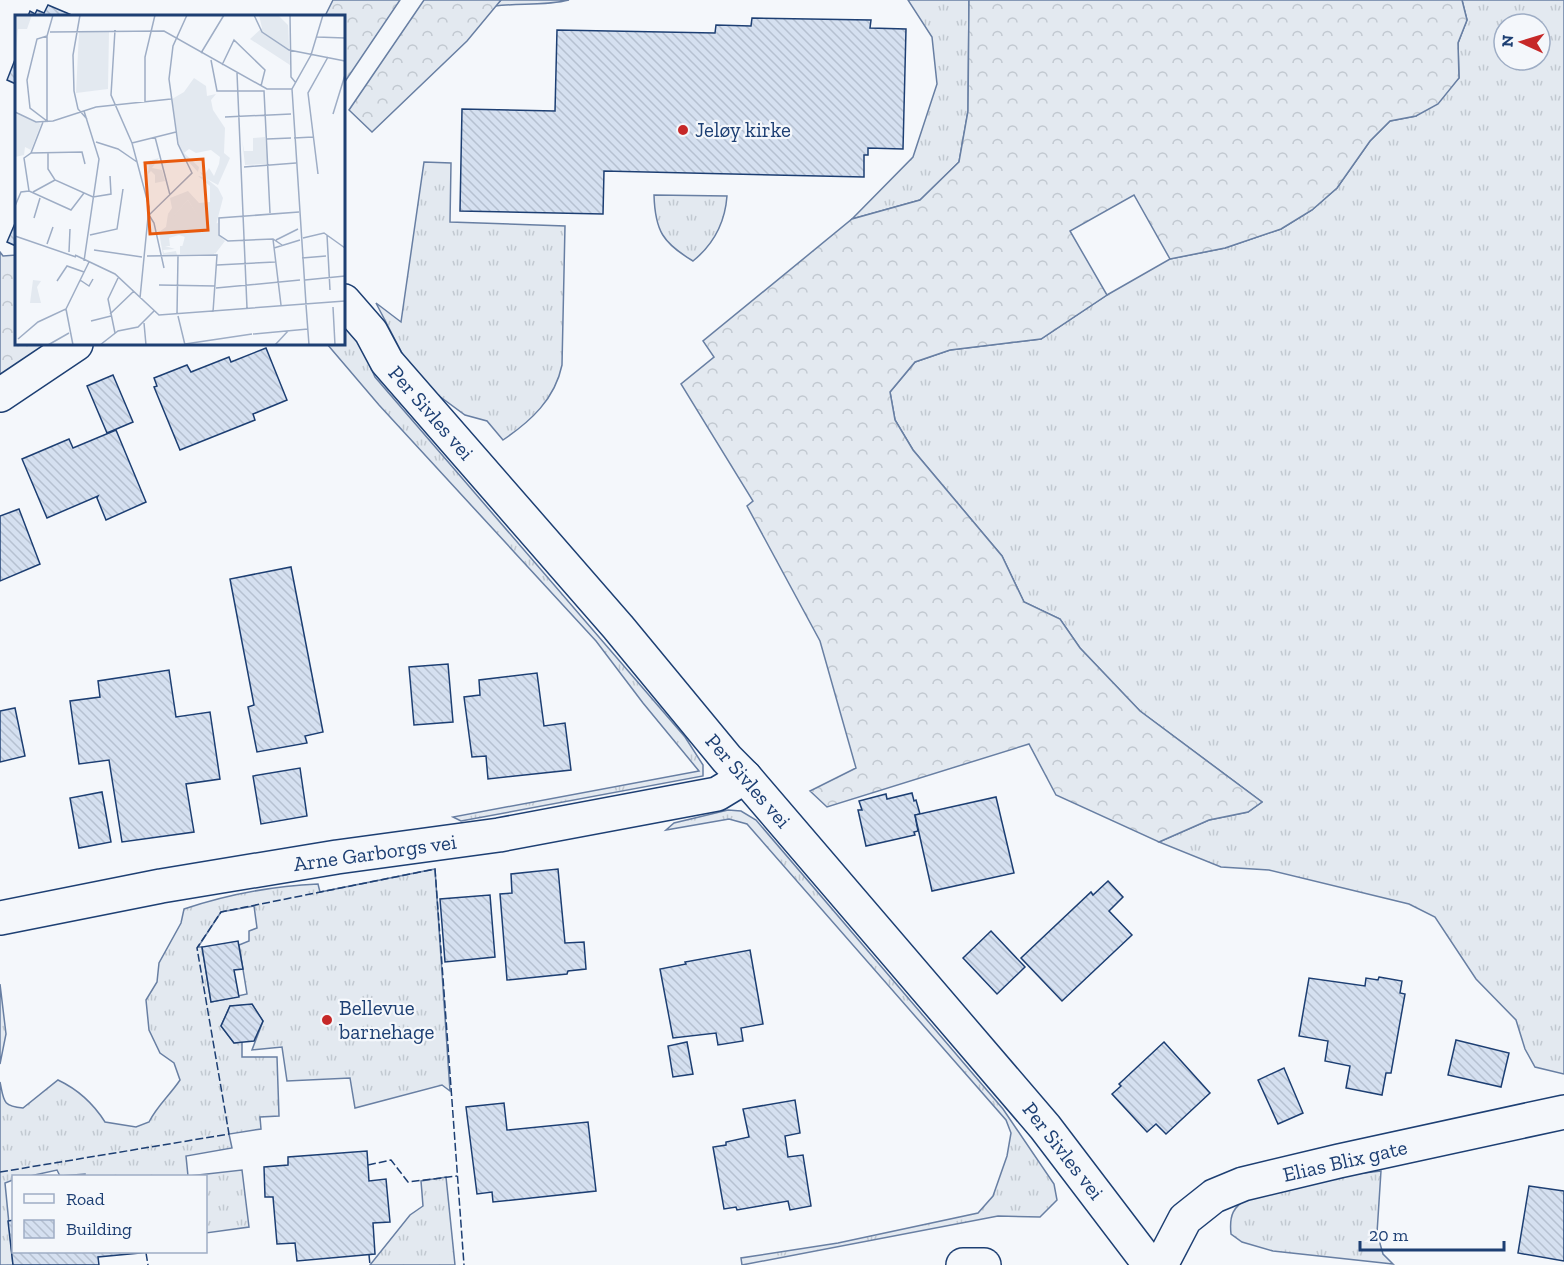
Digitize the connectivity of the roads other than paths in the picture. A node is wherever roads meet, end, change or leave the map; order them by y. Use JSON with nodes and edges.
{"nodes":[{"id":1,"x":345,"y":302,"type":"edge"},
{"id":2,"x":75,"y":345,"type":"edge"},
{"id":3,"x":0,"y":395,"type":"edge"},
{"id":4,"x":746,"y":777,"type":"junction"},
{"id":5,"x":0,"y":918,"type":"edge"},
{"id":6,"x":1564,"y":1112,"type":"edge"},
{"id":7,"x":963,"y":1265,"type":"edge"},
{"id":8,"x":984,"y":1265,"type":"edge"},
{"id":9,"x":1150,"y":1265,"type":"edge"},
{"id":10,"x":1161,"y":1265,"type":"edge"}],
"edges":[{"from":1,"to":4,"type":"street","name":"Per Sivles vei"},
{"from":2,"to":3,"type":"street"},
{"from":4,"to":5,"type":"street","name":"Arne Garborgs vei"},
{"from":4,"to":9,"type":"street","name":"Per Sivles vei"},
{"from":6,"to":10,"type":"street","name":"Elias Blix gate"},
{"from":7,"to":8,"type":"street"}]}
